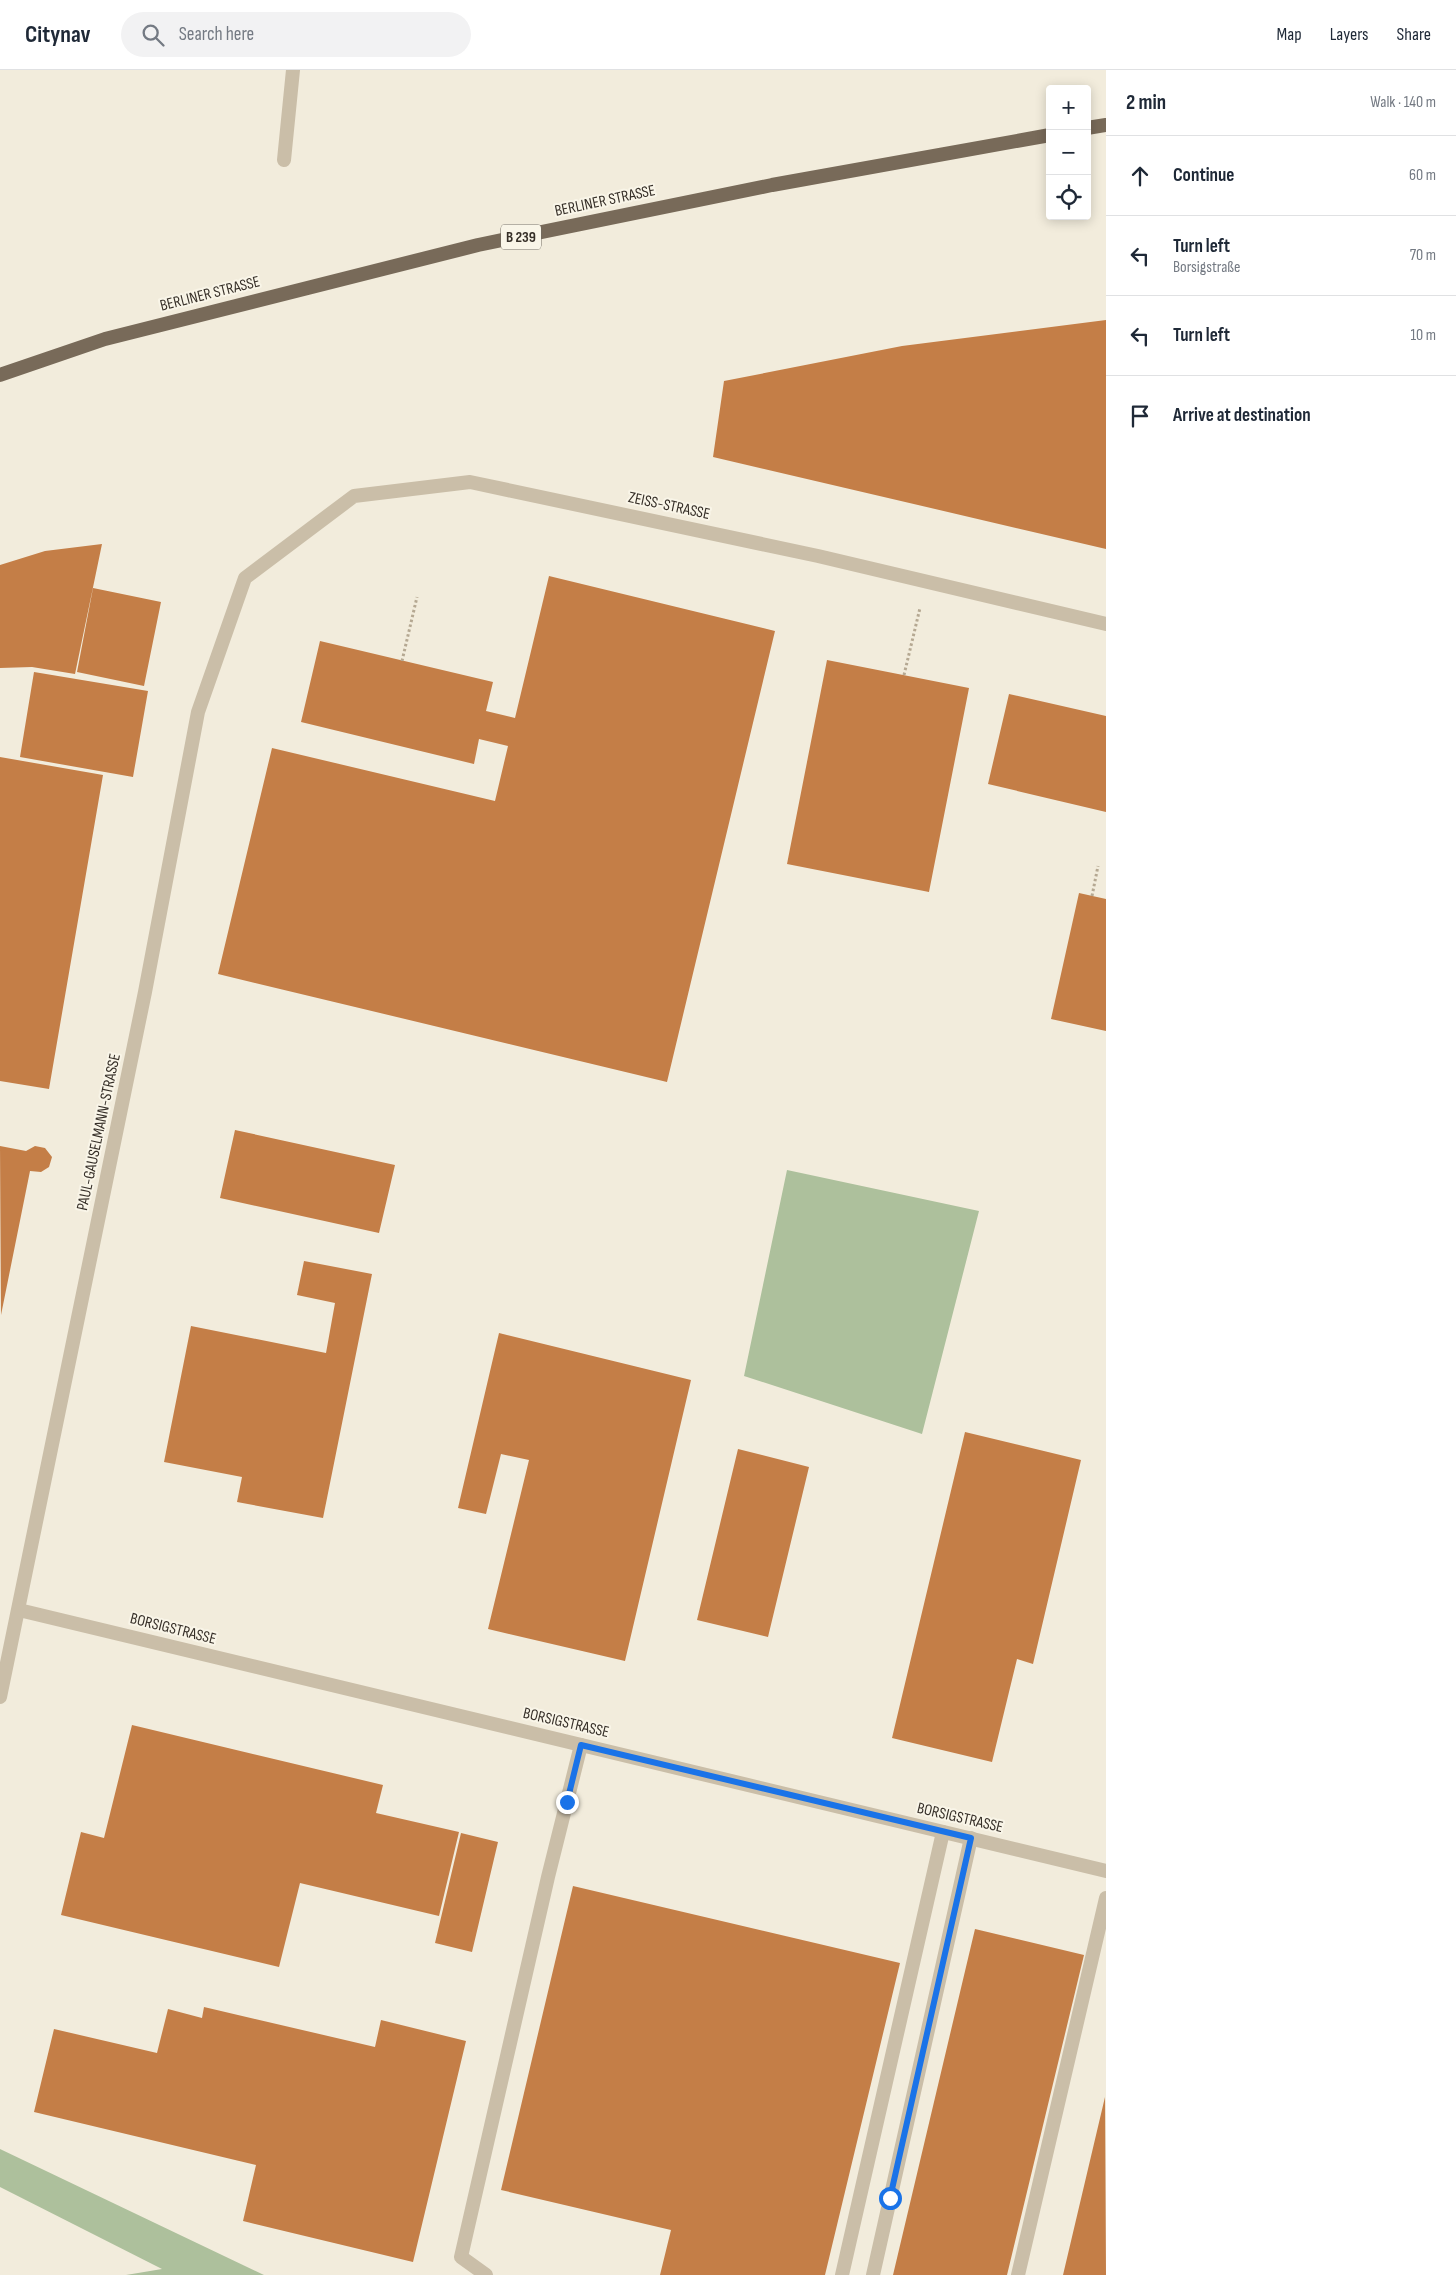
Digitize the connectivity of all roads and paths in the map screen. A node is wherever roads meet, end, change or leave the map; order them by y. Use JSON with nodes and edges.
{"nodes":[{"id":1,"x":293,"y":70,"type":"edge"},
{"id":2,"x":1106,"y":124,"type":"edge"},
{"id":3,"x":1091,"y":127,"type":"edge"},
{"id":4,"x":1046,"y":136,"type":"edge"},
{"id":5,"x":284,"y":160,"type":"dead end"},
{"id":6,"x":0,"y":375,"type":"edge"},
{"id":7,"x":246,"y":578,"type":"joint"},
{"id":8,"x":926,"y":583,"type":"junction"},
{"id":9,"x":417,"y":597,"type":"dead end"},
{"id":10,"x":1106,"y":624,"type":"edge"},
{"id":11,"x":402,"y":661,"type":"dead end"},
{"id":12,"x":904,"y":676,"type":"dead end"},
{"id":13,"x":1098,"y":866,"type":"dead end"},
{"id":14,"x":1092,"y":896,"type":"dead end"},
{"id":15,"x":19,"y":1610,"type":"junction"},
{"id":16,"x":0,"y":1697,"type":"edge"},
{"id":17,"x":581,"y":1745,"type":"junction"},
{"id":18,"x":943,"y":1832,"type":"junction"},
{"id":19,"x":971,"y":1838,"type":"junction"},
{"id":20,"x":1106,"y":1871,"type":"edge"},
{"id":21,"x":1106,"y":1898,"type":"edge"},
{"id":22,"x":486,"y":2275,"type":"edge"},
{"id":23,"x":842,"y":2275,"type":"edge"},
{"id":24,"x":872,"y":2275,"type":"edge"},
{"id":25,"x":1018,"y":2275,"type":"edge"}],
"edges":[{"from":1,"to":5,"type":"street"},
{"from":2,"to":3,"type":"main road"},
{"from":4,"to":6,"type":"main road","name":"BERLINER STRASSE","number":"B 239"},
{"from":7,"to":8,"type":"street","name":"ZEISS-STRASSE"},
{"from":7,"to":15,"type":"street","name":"PAUL-GAUSELMANN-STRASSE"},
{"from":8,"to":10,"type":"street","name":"ZEISS-STRASSE"},
{"from":8,"to":12,"type":"path"},
{"from":9,"to":11,"type":"path"},
{"from":13,"to":14,"type":"path"},
{"from":15,"to":16,"type":"street","name":"PAUL-GAUSELMANN-STRASSE"},
{"from":15,"to":17,"type":"street","name":"BORSIGSTRASSE"},
{"from":17,"to":18,"type":"street","name":"BORSIGSTRASSE"},
{"from":17,"to":22,"type":"street"},
{"from":18,"to":19,"type":"street","name":"BORSIGSTRASSE"},
{"from":18,"to":23,"type":"street"},
{"from":19,"to":20,"type":"street","name":"BORSIGSTRASSE"},
{"from":19,"to":24,"type":"street"},
{"from":21,"to":25,"type":"street"}]}
